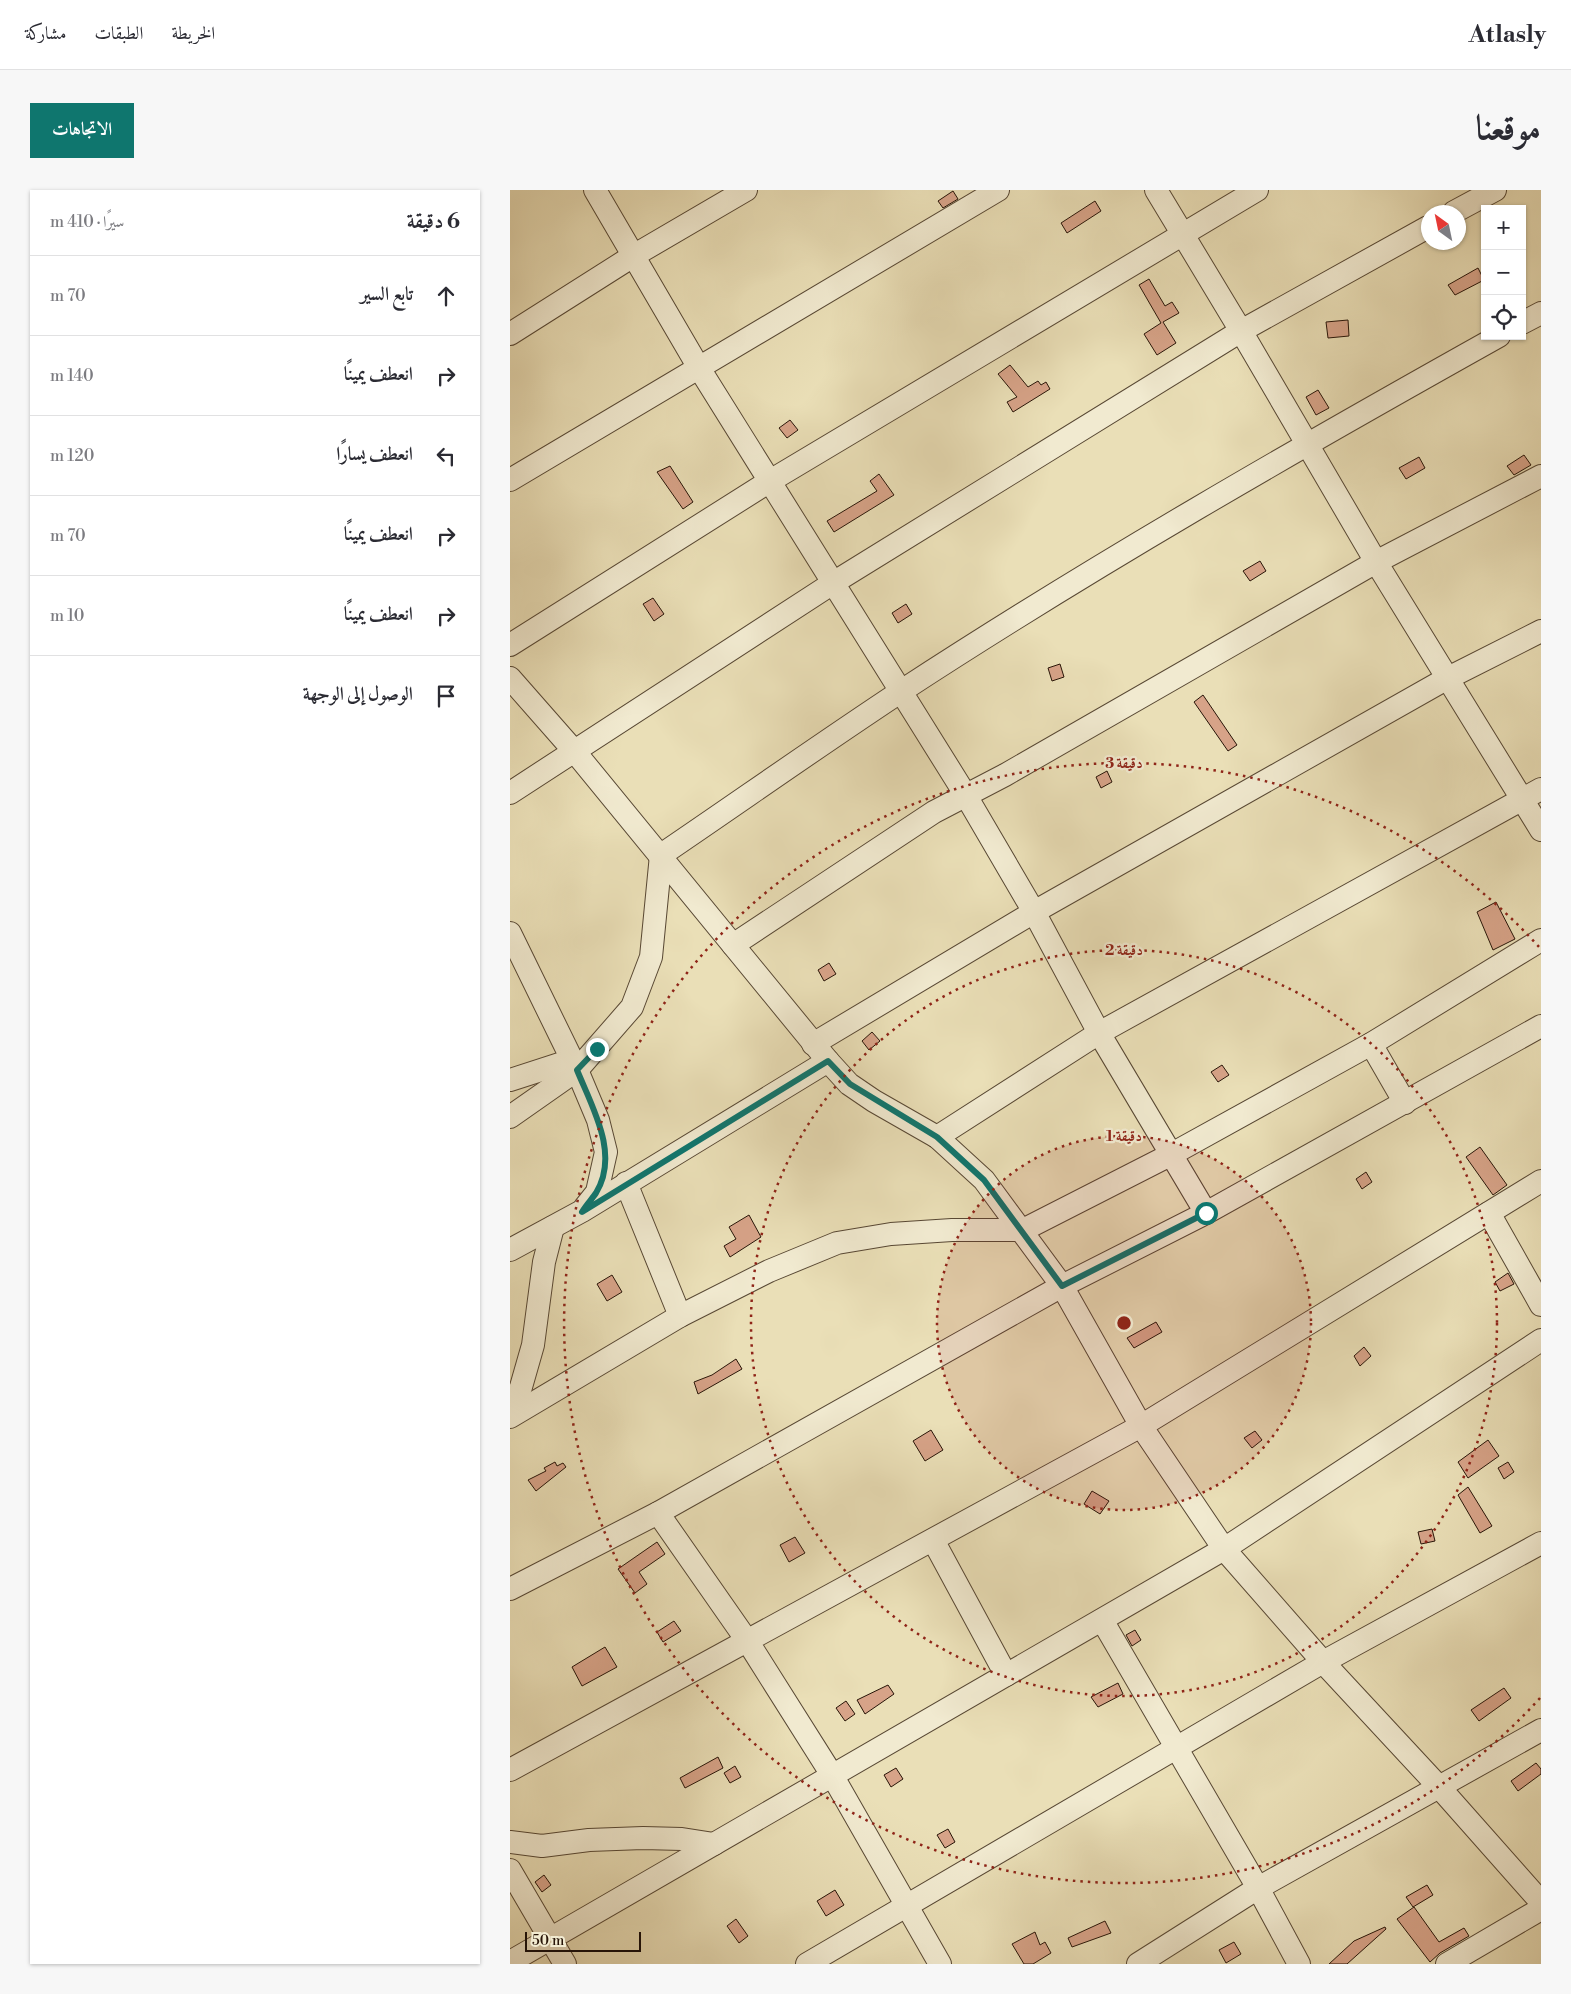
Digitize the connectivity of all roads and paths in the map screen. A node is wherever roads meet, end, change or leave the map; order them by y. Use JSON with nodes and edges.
{"nodes":[{"id":1,"x":595,"y":190,"type":"edge"},
{"id":2,"x":746,"y":190,"type":"edge"},
{"id":3,"x":998,"y":190,"type":"edge"},
{"id":4,"x":1156,"y":190,"type":"edge"},
{"id":5,"x":1257,"y":190,"type":"edge"},
{"id":6,"x":1495,"y":190,"type":"edge"},
{"id":7,"x":1466,"y":206,"type":"edge"},
{"id":8,"x":1421,"y":231,"type":"edge"},
{"id":9,"x":1182,"y":235,"type":"junction"},
{"id":10,"x":633,"y":256,"type":"junction"},
{"id":11,"x":1541,"y":313,"type":"edge"},
{"id":12,"x":1526,"y":321,"type":"edge"},
{"id":13,"x":1241,"y":331,"type":"junction"},
{"id":14,"x":510,"y":334,"type":"edge"},
{"id":15,"x":1492,"y":340,"type":"edge"},
{"id":16,"x":699,"y":368,"type":"junction"},
{"id":17,"x":1307,"y":444,"type":"junction"},
{"id":18,"x":1541,"y":476,"type":"edge"},
{"id":19,"x":510,"y":480,"type":"edge"},
{"id":20,"x":770,"y":481,"type":"junction"},
{"id":21,"x":1376,"y":562,"type":"junction"},
{"id":22,"x":833,"y":583,"type":"junction"},
{"id":23,"x":1541,"y":632,"type":"edge"},
{"id":24,"x":510,"y":645,"type":"edge"},
{"id":25,"x":510,"y":678,"type":"edge"},
{"id":26,"x":1446,"y":679,"type":"junction"},
{"id":27,"x":901,"y":691,"type":"junction"},
{"id":28,"x":575,"y":752,"type":"junction"},
{"id":29,"x":1541,"y":789,"type":"edge"},
{"id":30,"x":510,"y":793,"type":"edge"},
{"id":31,"x":965,"y":794,"type":"junction"},
{"id":32,"x":1522,"y":800,"type":"junction"},
{"id":33,"x":1541,"y":830,"type":"edge"},
{"id":34,"x":661,"y":856,"type":"junction"},
{"id":35,"x":1034,"y":912,"type":"junction"},
{"id":36,"x":510,"y":933,"type":"edge"},
{"id":37,"x":1541,"y":940,"type":"edge"},
{"id":38,"x":733,"y":945,"type":"junction"},
{"id":39,"x":1541,"y":1026,"type":"edge"},
{"id":40,"x":1099,"y":1033,"type":"junction"},
{"id":41,"x":813,"y":1044,"type":"junction"},
{"id":42,"x":1371,"y":1044,"type":"junction"},
{"id":43,"x":828,"y":1061,"type":"junction"},
{"id":44,"x":574,"y":1065,"type":"junction"},
{"id":45,"x":510,"y":1080,"type":"edge"},
{"id":46,"x":1405,"y":1103,"type":"junction"},
{"id":47,"x":510,"y":1117,"type":"edge"},
{"id":48,"x":937,"y":1137,"type":"junction"},
{"id":49,"x":1172,"y":1154,"type":"junction"},
{"id":50,"x":1541,"y":1181,"type":"edge"},
{"id":51,"x":626,"y":1183,"type":"junction"},
{"id":52,"x":582,"y":1212,"type":"junction"},
{"id":53,"x":1206,"y":1213,"type":"junction"},
{"id":54,"x":1489,"y":1213,"type":"junction"},
{"id":55,"x":553,"y":1227,"type":"junction"},
{"id":56,"x":1023,"y":1230,"type":"junction"},
{"id":57,"x":510,"y":1250,"type":"edge"},
{"id":58,"x":1062,"y":1286,"type":"junction"},
{"id":59,"x":1541,"y":1305,"type":"edge"},
{"id":60,"x":680,"y":1316,"type":"junction"},
{"id":61,"x":1541,"y":1340,"type":"edge"},
{"id":62,"x":510,"y":1413,"type":"edge"},
{"id":63,"x":510,"y":1417,"type":"edge"},
{"id":64,"x":1141,"y":1426,"type":"junction"},
{"id":65,"x":658,"y":1513,"type":"junction"},
{"id":66,"x":933,"y":1540,"type":"junction"},
{"id":67,"x":1541,"y":1543,"type":"edge"},
{"id":68,"x":1224,"y":1549,"type":"junction"},
{"id":69,"x":510,"y":1589,"type":"edge"},
{"id":70,"x":1102,"y":1620,"type":"junction"},
{"id":71,"x":748,"y":1642,"type":"junction"},
{"id":72,"x":1324,"y":1662,"type":"junction"},
{"id":73,"x":1006,"y":1674,"type":"junction"},
{"id":74,"x":1541,"y":1730,"type":"edge"},
{"id":75,"x":1177,"y":1749,"type":"junction"},
{"id":76,"x":510,"y":1770,"type":"edge"},
{"id":77,"x":832,"y":1775,"type":"junction"},
{"id":78,"x":1440,"y":1788,"type":"junction"},
{"id":79,"x":510,"y":1842,"type":"edge"},
{"id":80,"x":714,"y":1844,"type":"junction"},
{"id":81,"x":510,"y":1870,"type":"edge"},
{"id":82,"x":1258,"y":1888,"type":"junction"},
{"id":83,"x":1541,"y":1902,"type":"edge"},
{"id":84,"x":907,"y":1907,"type":"junction"},
{"id":85,"x":1541,"y":1909,"type":"edge"},
{"id":86,"x":550,"y":1939,"type":"junction"},
{"id":87,"x":510,"y":1962,"type":"edge"},
{"id":88,"x":565,"y":1964,"type":"edge"},
{"id":89,"x":807,"y":1964,"type":"edge"},
{"id":90,"x":940,"y":1964,"type":"edge"},
{"id":91,"x":1138,"y":1964,"type":"edge"},
{"id":92,"x":1299,"y":1964,"type":"edge"},
{"id":93,"x":1447,"y":1964,"type":"edge"}],
"edges":[{"from":1,"to":10,"type":"street"},
{"from":2,"to":10,"type":"street"},
{"from":3,"to":16,"type":"street"},
{"from":4,"to":9,"type":"street"},
{"from":5,"to":9,"type":"street"},
{"from":6,"to":7,"type":"street"},
{"from":8,"to":13,"type":"street"},
{"from":9,"to":13,"type":"street"},
{"from":9,"to":20,"type":"street"},
{"from":10,"to":14,"type":"street"},
{"from":10,"to":16,"type":"street"},
{"from":11,"to":12,"type":"street"},
{"from":13,"to":17,"type":"street"},
{"from":13,"to":22,"type":"street"},
{"from":15,"to":17,"type":"street"},
{"from":16,"to":19,"type":"street"},
{"from":16,"to":20,"type":"street"},
{"from":17,"to":21,"type":"street"},
{"from":17,"to":27,"type":"street"},
{"from":18,"to":21,"type":"street"},
{"from":20,"to":22,"type":"street"},
{"from":20,"to":24,"type":"street"},
{"from":21,"to":26,"type":"street"},
{"from":21,"to":31,"type":"street"},
{"from":22,"to":27,"type":"street"},
{"from":22,"to":28,"type":"street"},
{"from":23,"to":26,"type":"street"},
{"from":25,"to":28,"type":"street"},
{"from":26,"to":32,"type":"street"},
{"from":26,"to":35,"type":"street"},
{"from":27,"to":31,"type":"street"},
{"from":27,"to":34,"type":"street"},
{"from":28,"to":30,"type":"street"},
{"from":28,"to":34,"type":"street"},
{"from":29,"to":32,"type":"street"},
{"from":31,"to":35,"type":"street"},
{"from":31,"to":38,"type":"street"},
{"from":32,"to":33,"type":"street"},
{"from":32,"to":40,"type":"street"},
{"from":34,"to":38,"type":"street"},
{"from":34,"to":44,"type":"street"},
{"from":35,"to":40,"type":"street"},
{"from":35,"to":41,"type":"street"},
{"from":36,"to":44,"type":"street"},
{"from":37,"to":42,"type":"street"},
{"from":38,"to":41,"type":"street"},
{"from":39,"to":46,"type":"street"},
{"from":40,"to":48,"type":"street"},
{"from":40,"to":49,"type":"street"},
{"from":41,"to":43,"type":"street"},
{"from":42,"to":46,"type":"street"},
{"from":42,"to":49,"type":"street"},
{"from":43,"to":48,"type":"street"},
{"from":43,"to":51,"type":"street"},
{"from":44,"to":45,"type":"street"},
{"from":44,"to":47,"type":"street"},
{"from":44,"to":52,"type":"street"},
{"from":46,"to":53,"type":"street"},
{"from":48,"to":56,"type":"street"},
{"from":49,"to":53,"type":"street"},
{"from":49,"to":56,"type":"street"},
{"from":50,"to":54,"type":"street"},
{"from":51,"to":52,"type":"street"},
{"from":51,"to":60,"type":"street"},
{"from":52,"to":55,"type":"street"},
{"from":53,"to":58,"type":"street"},
{"from":54,"to":59,"type":"street"},
{"from":54,"to":64,"type":"street"},
{"from":55,"to":57,"type":"street"},
{"from":55,"to":62,"type":"street"},
{"from":56,"to":58,"type":"street"},
{"from":56,"to":60,"type":"street"},
{"from":58,"to":64,"type":"street"},
{"from":58,"to":65,"type":"street"},
{"from":60,"to":63,"type":"street"},
{"from":61,"to":68,"type":"street"},
{"from":64,"to":66,"type":"street"},
{"from":64,"to":68,"type":"street"},
{"from":65,"to":69,"type":"street"},
{"from":65,"to":71,"type":"street"},
{"from":66,"to":71,"type":"street"},
{"from":66,"to":73,"type":"street"},
{"from":67,"to":72,"type":"street"},
{"from":68,"to":70,"type":"street"},
{"from":68,"to":72,"type":"street"},
{"from":70,"to":73,"type":"street"},
{"from":70,"to":75,"type":"street"},
{"from":71,"to":76,"type":"street"},
{"from":71,"to":77,"type":"street"},
{"from":72,"to":75,"type":"street"},
{"from":72,"to":78,"type":"street"},
{"from":73,"to":77,"type":"street"},
{"from":74,"to":78,"type":"street"},
{"from":75,"to":82,"type":"street"},
{"from":75,"to":84,"type":"street"},
{"from":77,"to":80,"type":"street"},
{"from":77,"to":84,"type":"street"},
{"from":78,"to":82,"type":"street"},
{"from":78,"to":83,"type":"street"},
{"from":79,"to":80,"type":"street"},
{"from":80,"to":86,"type":"street"},
{"from":81,"to":86,"type":"street"},
{"from":82,"to":91,"type":"street"},
{"from":82,"to":92,"type":"street"},
{"from":84,"to":89,"type":"street"},
{"from":84,"to":90,"type":"street"},
{"from":85,"to":93,"type":"street"},
{"from":86,"to":87,"type":"street"},
{"from":86,"to":88,"type":"street"}]}
